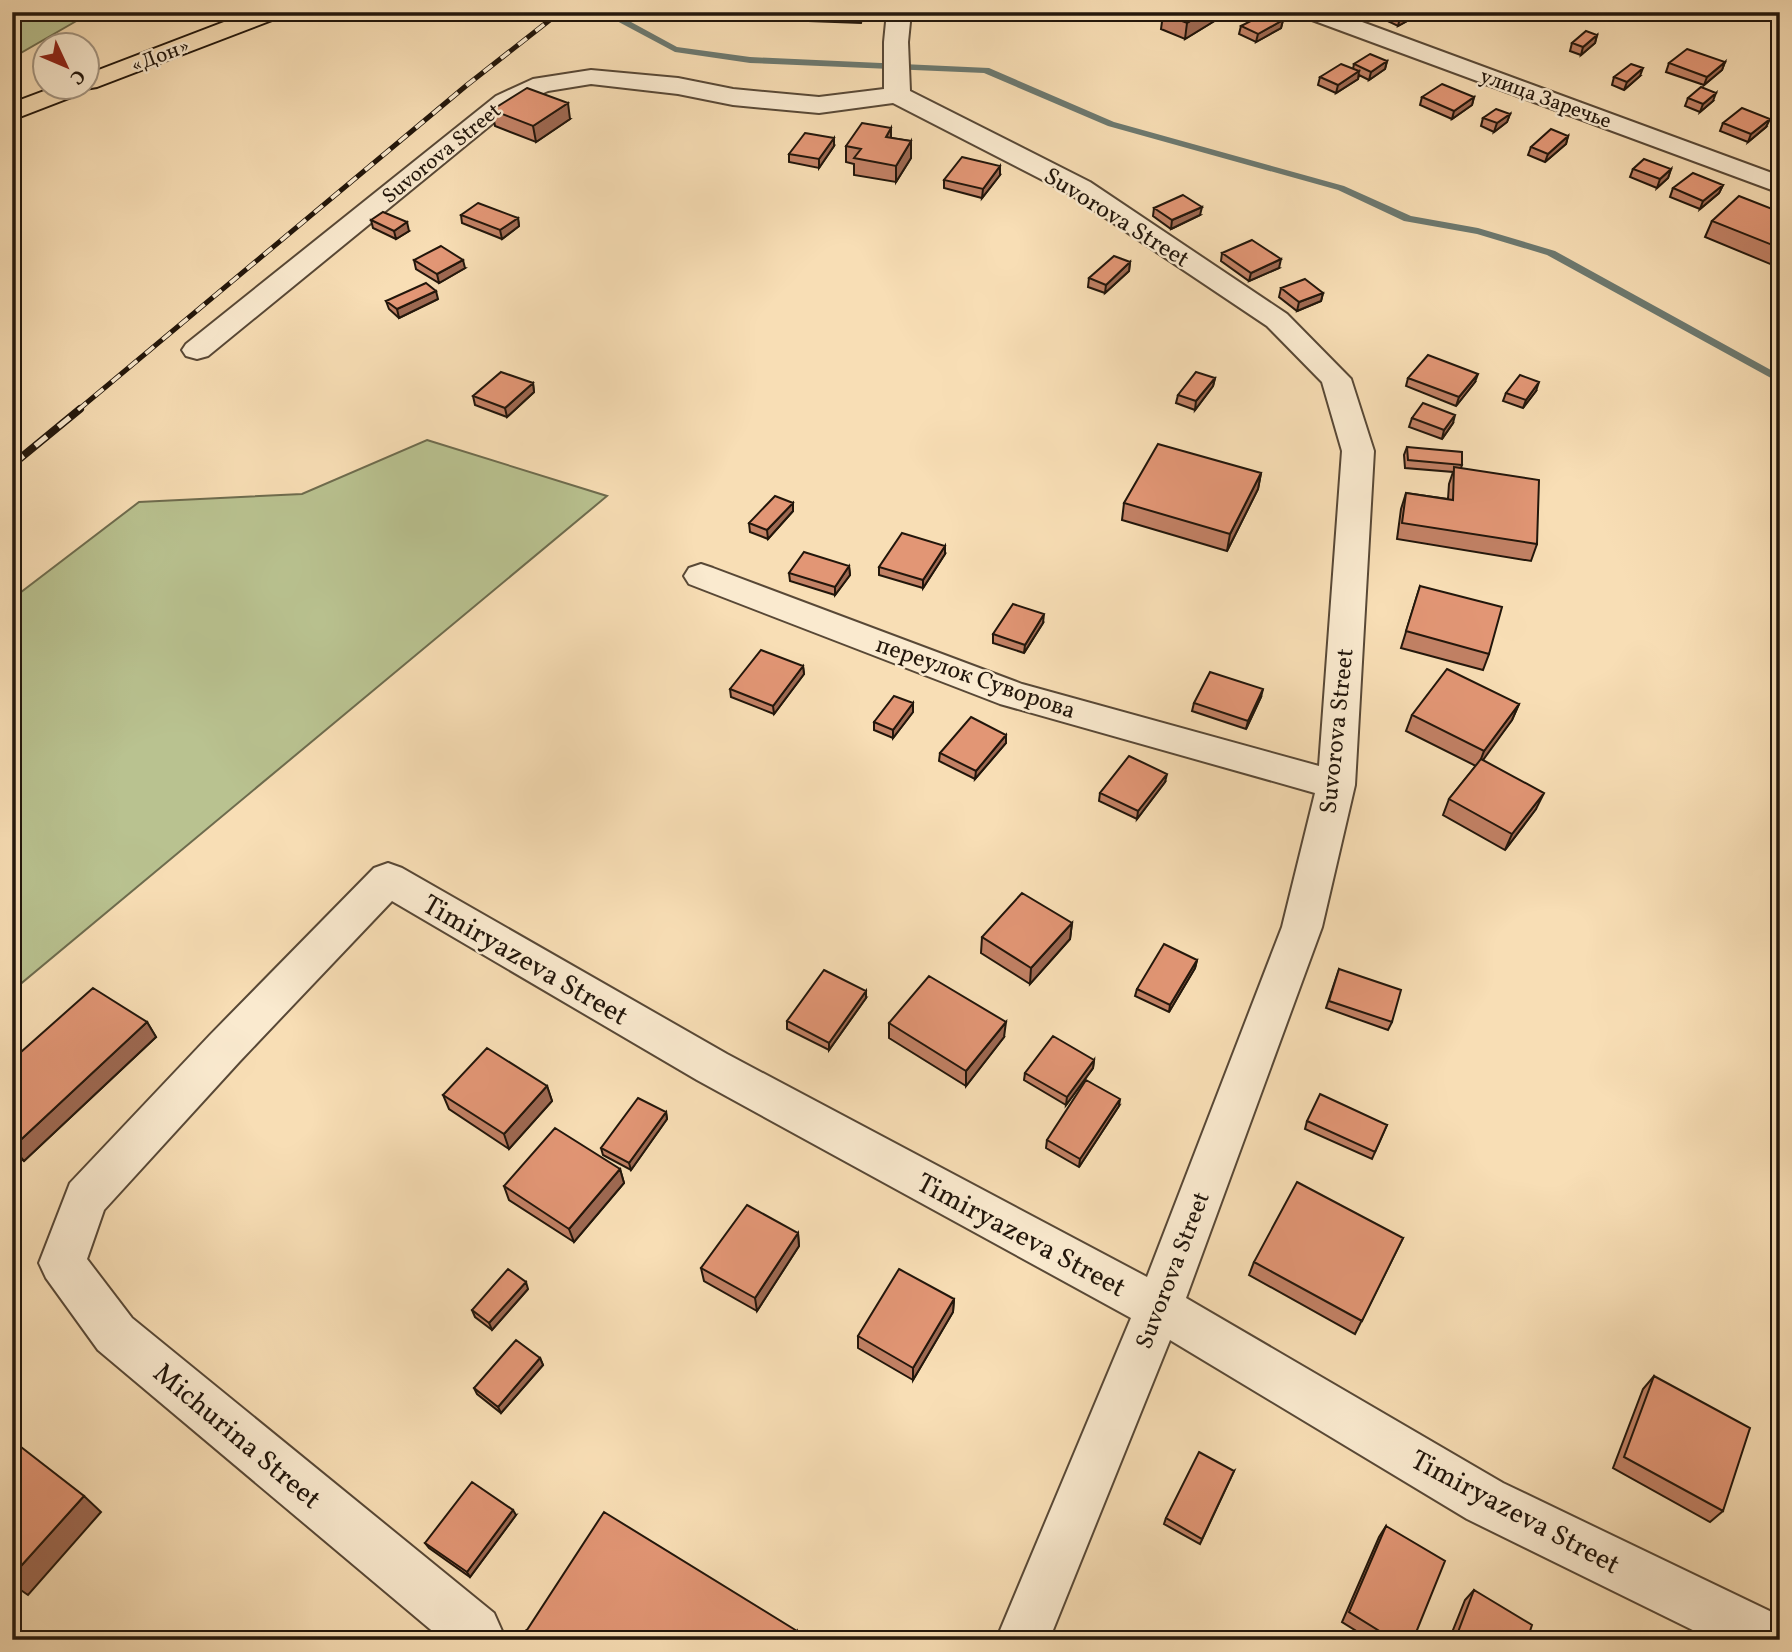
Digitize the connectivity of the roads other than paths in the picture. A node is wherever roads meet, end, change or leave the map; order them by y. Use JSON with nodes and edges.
{"nodes":[{"id":1,"x":272,"y":12,"type":"edge"},
{"id":2,"x":899,"y":12,"type":"edge"},
{"id":3,"x":1330,"y":15,"type":"edge"},
{"id":4,"x":102,"y":77,"type":"edge"},
{"id":5,"x":897,"y":95,"type":"junction"},
{"id":6,"x":37,"y":102,"type":"edge"},
{"id":7,"x":12,"y":112,"type":"edge"},
{"id":8,"x":1780,"y":184,"type":"edge"},
{"id":9,"x":197,"y":350,"type":"dead end"},
{"id":10,"x":701,"y":576,"type":"dead end"},
{"id":11,"x":1336,"y":785,"type":"junction"},
{"id":12,"x":388,"y":879,"type":"joint"},
{"id":13,"x":1159,"y":1308,"type":"junction"},
{"id":14,"x":480,"y":1640,"type":"edge"},
{"id":15,"x":1022,"y":1640,"type":"edge"},
{"id":16,"x":1771,"y":1640,"type":"edge"}],
"edges":[{"from":1,"to":4,"type":"highway","name":"«Дон»"},
{"from":2,"to":5,"type":"street"},
{"from":3,"to":8,"type":"street","name":"улица Заречье"},
{"from":5,"to":9,"type":"street","name":"Suvorova Street"},
{"from":5,"to":11,"type":"street","name":"Suvorova Street"},
{"from":6,"to":7,"type":"highway"},
{"from":10,"to":11,"type":"street","name":"переулок Суворова"},
{"from":11,"to":13,"type":"street","name":"Suvorova Street"},
{"from":12,"to":13,"type":"street","name":"Timiryazeva Street"},
{"from":12,"to":14,"type":"street","name":"Michurina Street"},
{"from":13,"to":15,"type":"street","name":"Suvorova Street"},
{"from":13,"to":16,"type":"street","name":"Timiryazeva Street"}]}
